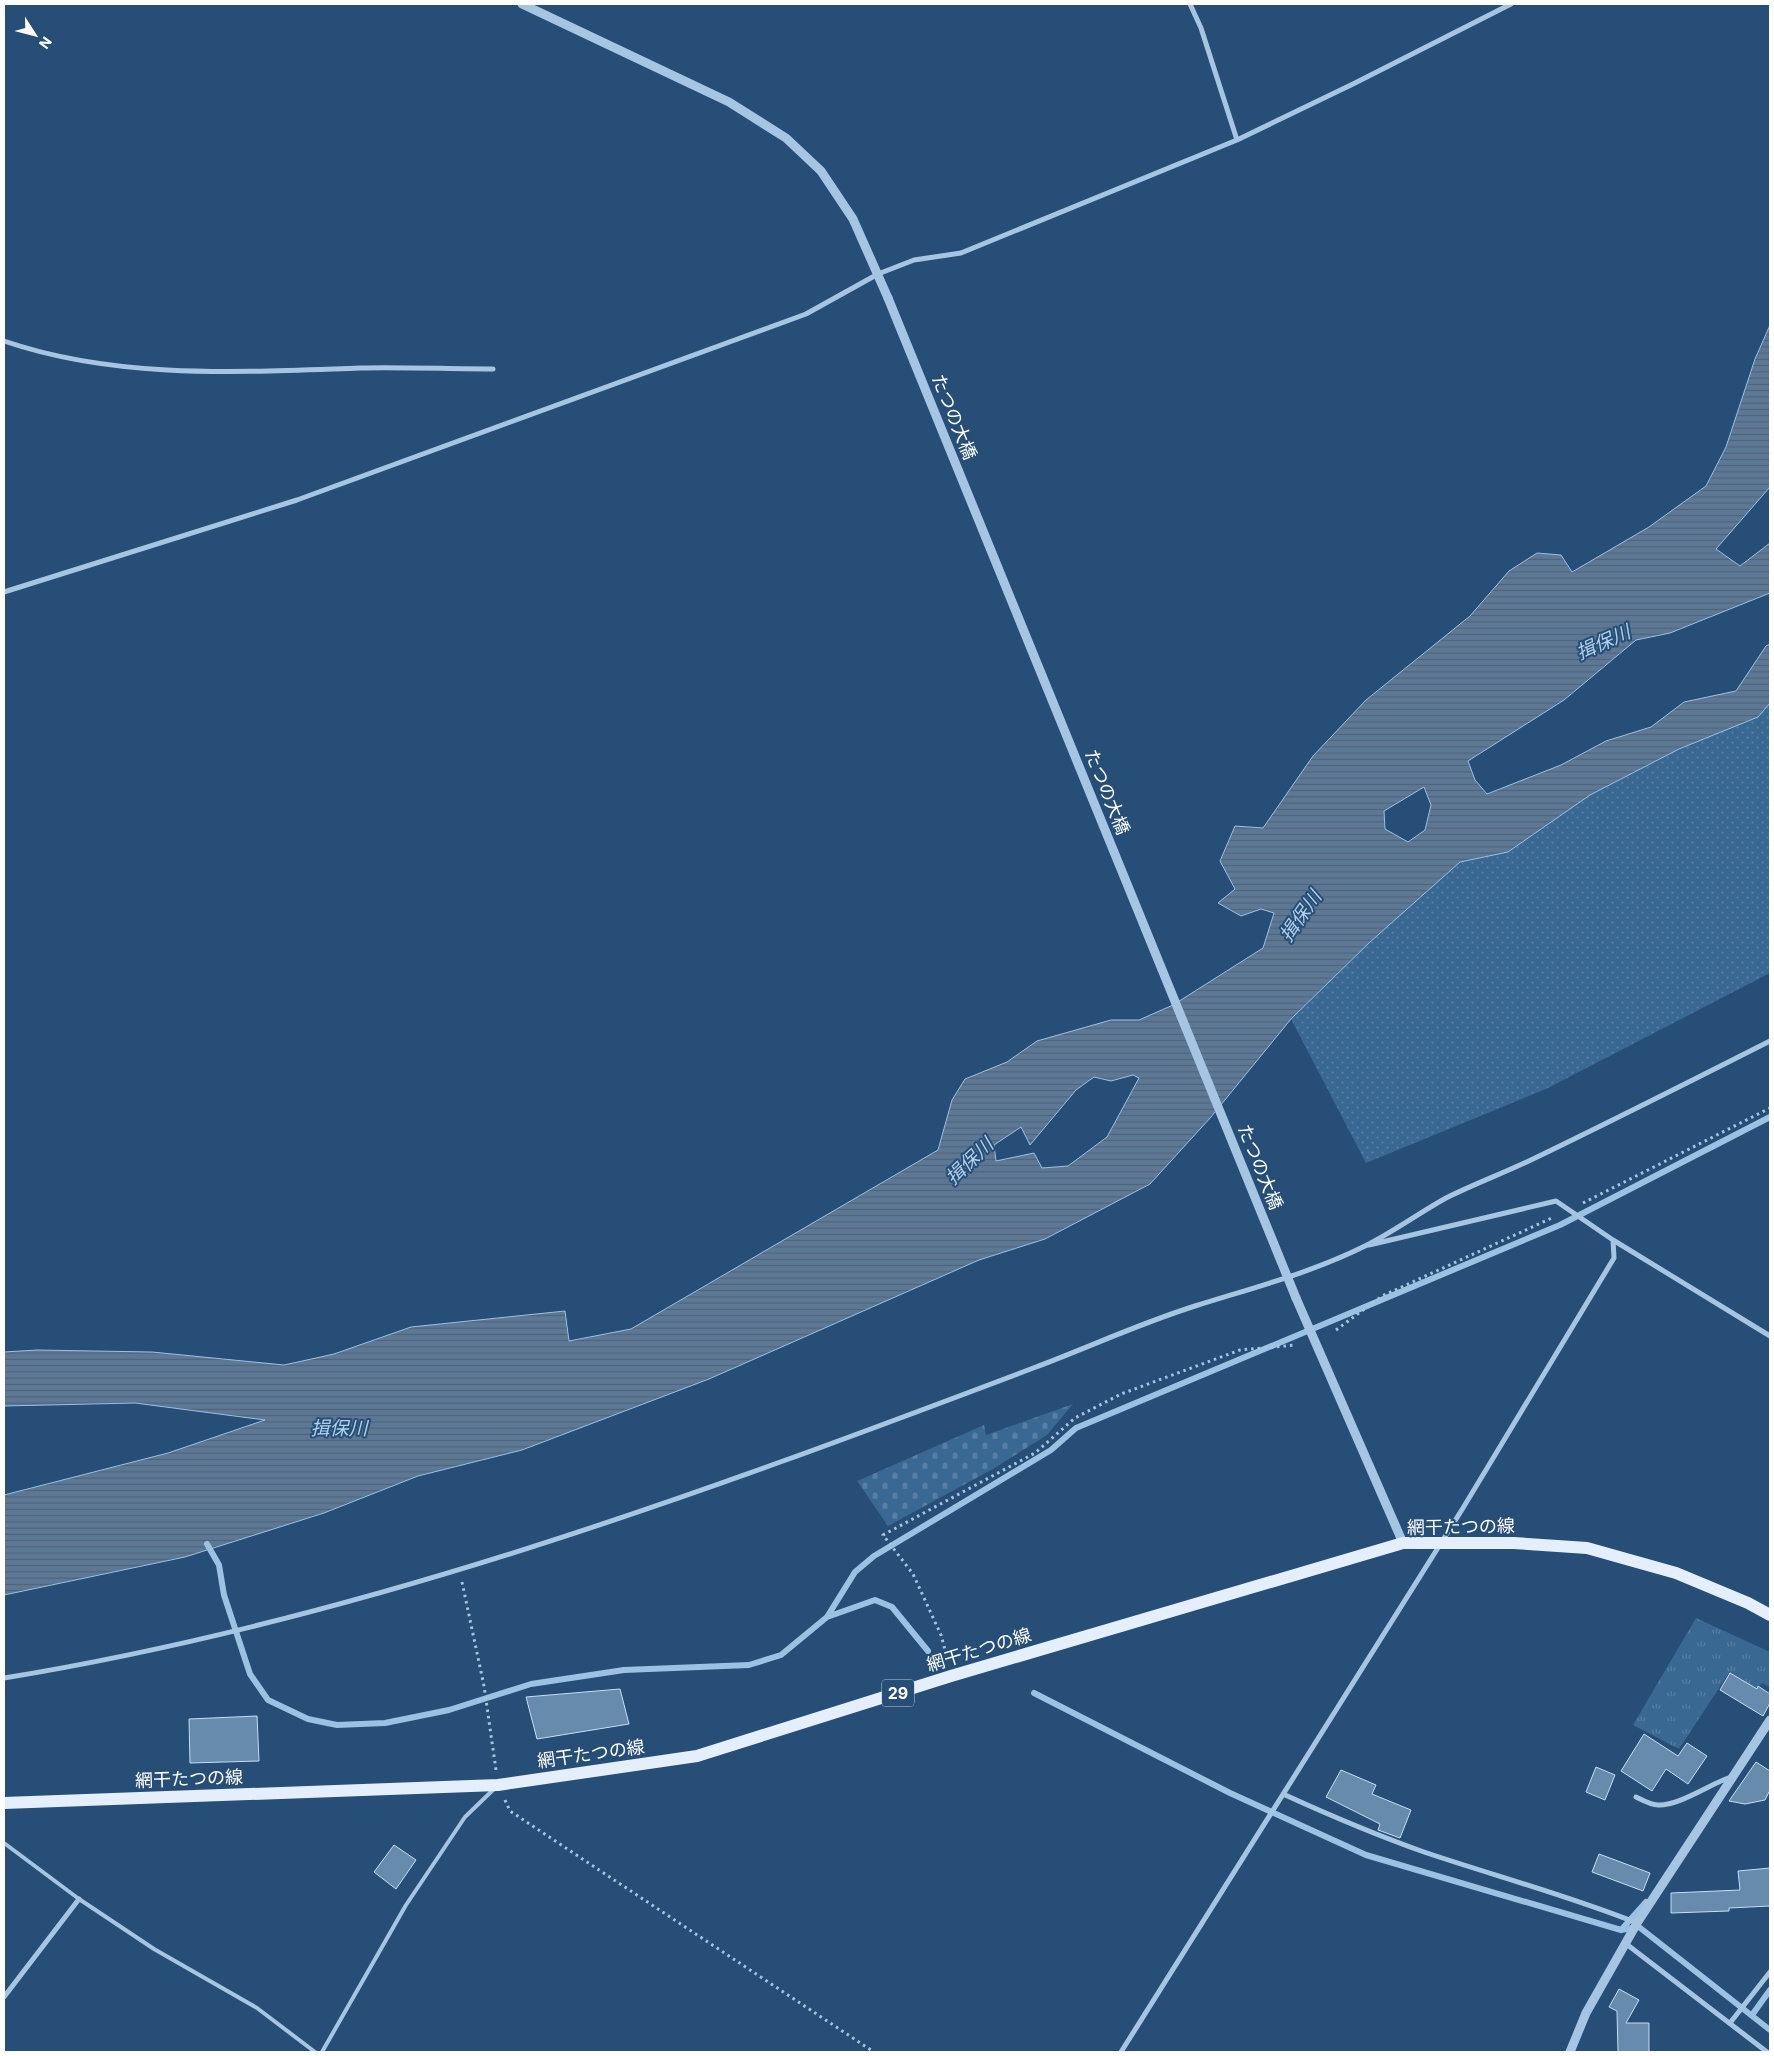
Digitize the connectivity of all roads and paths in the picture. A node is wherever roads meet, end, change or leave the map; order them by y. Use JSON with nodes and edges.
{"nodes":[{"id":1,"x":522,"y":4,"type":"edge"},
{"id":2,"x":1190,"y":4,"type":"edge"},
{"id":3,"x":1511,"y":4,"type":"edge"},
{"id":4,"x":1237,"y":140,"type":"junction"},
{"id":5,"x":878,"y":274,"type":"junction"},
{"id":6,"x":4,"y":341,"type":"edge"},
{"id":7,"x":493,"y":369,"type":"dead end"},
{"id":8,"x":4,"y":592,"type":"edge"},
{"id":9,"x":1770,"y":1041,"type":"edge"},
{"id":10,"x":1614,"y":1240,"type":"junction"},
{"id":11,"x":1364,"y":1247,"type":"junction"},
{"id":12,"x":1770,"y":1336,"type":"edge"},
{"id":13,"x":1296,"y":1345,"type":"dead end"},
{"id":14,"x":1403,"y":1544,"type":"junction"},
{"id":15,"x":1440,"y":1544,"type":"junction"},
{"id":16,"x":460,"y":1570,"type":"junction"},
{"id":17,"x":1770,"y":1615,"type":"edge"},
{"id":18,"x":951,"y":1676,"type":"junction"},
{"id":19,"x":4,"y":1678,"type":"edge"},
{"id":20,"x":1770,"y":1720,"type":"edge"},
{"id":21,"x":1734,"y":1776,"type":"junction"},
{"id":22,"x":498,"y":1786,"type":"junction"},
{"id":23,"x":1283,"y":1794,"type":"junction"},
{"id":24,"x":1636,"y":1797,"type":"dead end"},
{"id":25,"x":4,"y":1803,"type":"edge"},
{"id":26,"x":4,"y":1843,"type":"edge"},
{"id":27,"x":79,"y":1900,"type":"junction"},
{"id":28,"x":1637,"y":1923,"type":"junction"},
{"id":29,"x":1625,"y":1942,"type":"junction"},
{"id":30,"x":1770,"y":1972,"type":"edge"},
{"id":31,"x":4,"y":1997,"type":"edge"},
{"id":32,"x":1730,"y":2023,"type":"junction"},
{"id":33,"x":315,"y":2052,"type":"edge"},
{"id":34,"x":322,"y":2052,"type":"edge"},
{"id":35,"x":874,"y":2052,"type":"edge"},
{"id":36,"x":1121,"y":2052,"type":"edge"},
{"id":37,"x":1570,"y":2052,"type":"edge"},
{"id":38,"x":1767,"y":2052,"type":"edge"}],
"edges":[{"from":1,"to":5,"type":"street","name":"たつの大橋"},
{"from":2,"to":4,"type":"street"},
{"from":3,"to":4,"type":"street"},
{"from":4,"to":5,"type":"street"},
{"from":5,"to":8,"type":"street"},
{"from":5,"to":14,"type":"street","name":"たつの大橋","bridge":true},
{"from":6,"to":7,"type":"street"},
{"from":9,"to":11,"type":"street"},
{"from":10,"to":11,"type":"street"},
{"from":10,"to":12,"type":"street"},
{"from":10,"to":15,"type":"street"},
{"from":11,"to":16,"type":"street"},
{"from":13,"to":18,"type":"path"},
{"from":14,"to":15,"type":"main road","name":"網干たつの線","number":"29"},
{"from":14,"to":18,"type":"main road","name":"網干たつの線","number":"29"},
{"from":15,"to":17,"type":"main road","name":"網干たつの線","number":"29"},
{"from":15,"to":23,"type":"street"},
{"from":16,"to":19,"type":"street"},
{"from":16,"to":22,"type":"path"},
{"from":18,"to":22,"type":"main road","name":"網干たつの線","number":"29"},
{"from":20,"to":21,"type":"street"},
{"from":21,"to":24,"type":"street"},
{"from":21,"to":28,"type":"street"},
{"from":22,"to":25,"type":"main road","name":"網干たつの線","number":"29"},
{"from":22,"to":34,"type":"lane"},
{"from":22,"to":35,"type":"path"},
{"from":23,"to":28,"type":"street"},
{"from":23,"to":36,"type":"street"},
{"from":26,"to":27,"type":"lane"},
{"from":27,"to":31,"type":"street"},
{"from":27,"to":33,"type":"lane"},
{"from":28,"to":29,"type":"street"},
{"from":29,"to":32,"type":"street"},
{"from":29,"to":37,"type":"street"},
{"from":30,"to":32,"type":"street"},
{"from":32,"to":38,"type":"street"}]}
